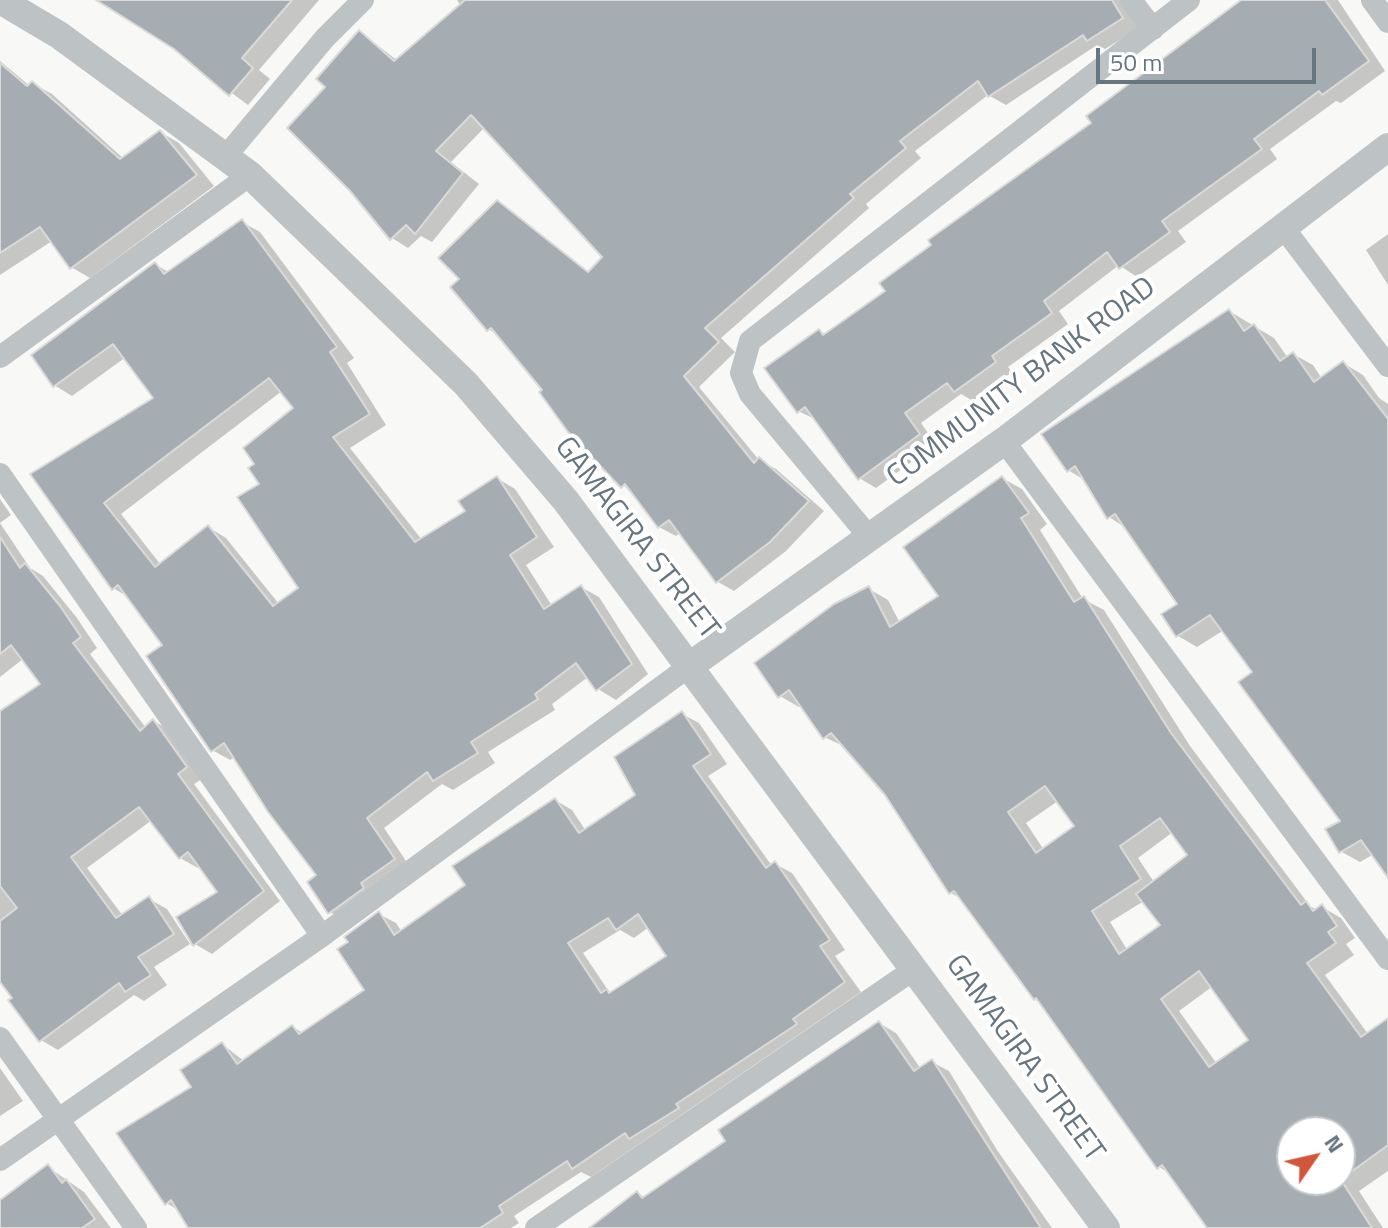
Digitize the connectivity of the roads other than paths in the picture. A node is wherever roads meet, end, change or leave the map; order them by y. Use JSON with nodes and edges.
{"nodes":[{"id":1,"x":0,"y":0,"type":"edge"},
{"id":2,"x":363,"y":0,"type":"edge"},
{"id":3,"x":1131,"y":0,"type":"edge"},
{"id":4,"x":1189,"y":0,"type":"edge"},
{"id":5,"x":1372,"y":0,"type":"edge"},
{"id":6,"x":1388,"y":22,"type":"edge"},
{"id":7,"x":1153,"y":29,"type":"junction"},
{"id":8,"x":1388,"y":147,"type":"edge"},
{"id":9,"x":226,"y":156,"type":"junction"},
{"id":10,"x":250,"y":175,"type":"junction"},
{"id":11,"x":1283,"y":227,"type":"junction"},
{"id":12,"x":0,"y":357,"type":"edge"},
{"id":13,"x":1388,"y":366,"type":"edge"},
{"id":14,"x":1004,"y":441,"type":"junction"},
{"id":15,"x":0,"y":474,"type":"edge"},
{"id":16,"x":871,"y":539,"type":"junction"},
{"id":17,"x":691,"y":665,"type":"junction"},
{"id":18,"x":322,"y":936,"type":"junction"},
{"id":19,"x":1388,"y":959,"type":"edge"},
{"id":20,"x":916,"y":968,"type":"junction"},
{"id":21,"x":0,"y":1038,"type":"edge"},
{"id":22,"x":56,"y":1119,"type":"junction"},
{"id":23,"x":0,"y":1160,"type":"edge"},
{"id":24,"x":136,"y":1228,"type":"edge"},
{"id":25,"x":536,"y":1228,"type":"edge"},
{"id":26,"x":1106,"y":1228,"type":"edge"}],
"edges":[{"from":1,"to":9,"type":"street","name":"GAMAGIRA STREET"},
{"from":2,"to":9,"type":"street"},
{"from":3,"to":7,"type":"street"},
{"from":4,"to":7,"type":"street"},
{"from":5,"to":6,"type":"street"},
{"from":7,"to":16,"type":"street"},
{"from":8,"to":11,"type":"street","name":"COMMUNITY BANK ROAD"},
{"from":9,"to":10,"type":"street","name":"GAMAGIRA STREET"},
{"from":10,"to":12,"type":"street"},
{"from":10,"to":17,"type":"street","name":"GAMAGIRA STREET"},
{"from":11,"to":13,"type":"street"},
{"from":11,"to":14,"type":"street","name":"COMMUNITY BANK ROAD"},
{"from":14,"to":16,"type":"street","name":"COMMUNITY BANK ROAD"},
{"from":14,"to":19,"type":"street"},
{"from":15,"to":18,"type":"street"},
{"from":16,"to":17,"type":"street","name":"COMMUNITY BANK ROAD"},
{"from":17,"to":18,"type":"street"},
{"from":17,"to":20,"type":"street","name":"GAMAGIRA STREET"},
{"from":18,"to":22,"type":"street"},
{"from":20,"to":25,"type":"street"},
{"from":20,"to":26,"type":"street","name":"GAMAGIRA STREET"},
{"from":21,"to":22,"type":"street"},
{"from":22,"to":23,"type":"street"},
{"from":22,"to":24,"type":"street"}]}
